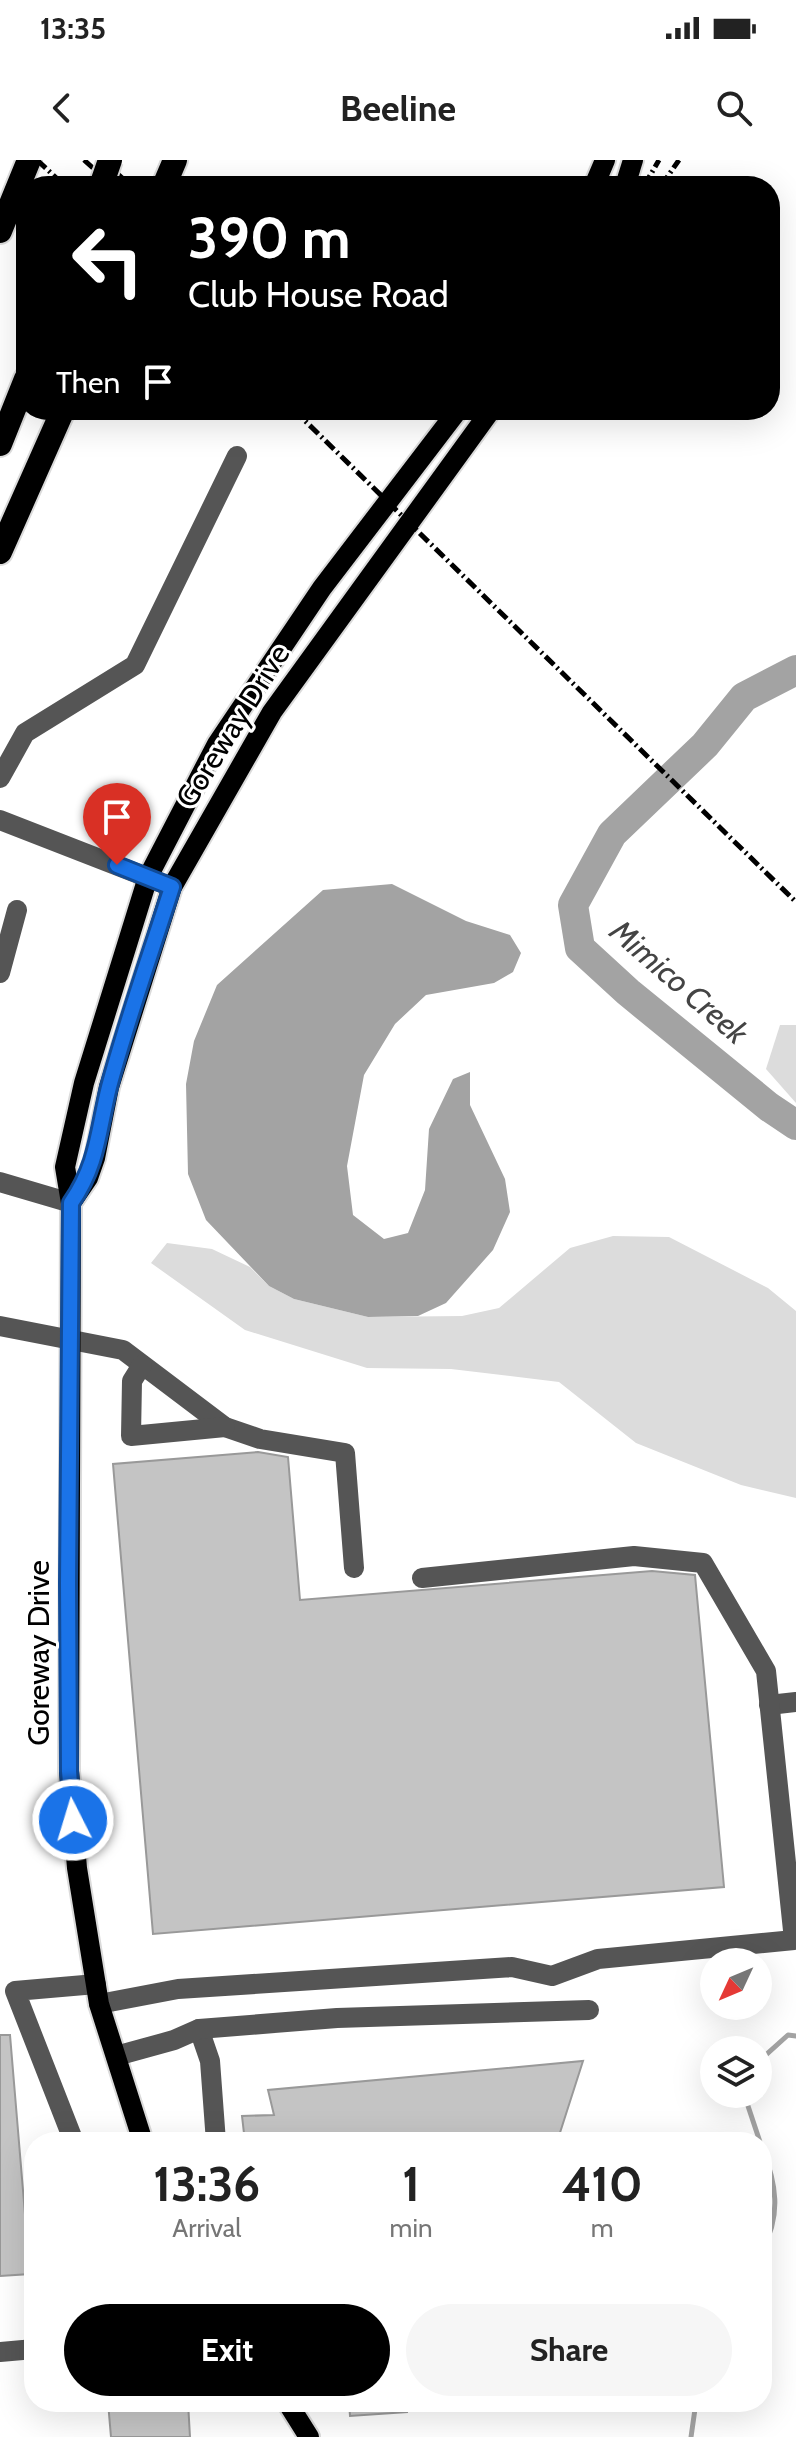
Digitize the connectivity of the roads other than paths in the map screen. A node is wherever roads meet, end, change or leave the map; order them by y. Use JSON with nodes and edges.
{"nodes":[{"id":1,"x":16,"y":192,"type":"edge"},
{"id":2,"x":1,"y":229,"type":"edge"},
{"id":3,"x":16,"y":404,"type":"edge"},
{"id":4,"x":59,"y":420,"type":"edge"},
{"id":5,"x":450,"y":420,"type":"edge"},
{"id":6,"x":484,"y":420,"type":"edge"},
{"id":7,"x":0,"y":444,"type":"edge"},
{"id":8,"x":237,"y":456,"type":"dead end"},
{"id":9,"x":0,"y":552,"type":"edge"},
{"id":10,"x":0,"y":778,"type":"edge"},
{"id":11,"x":0,"y":820,"type":"edge"},
{"id":12,"x":148,"y":877,"type":"junction"},
{"id":13,"x":172,"y":887,"type":"junction"},
{"id":14,"x":17,"y":910,"type":"dead end"},
{"id":15,"x":0,"y":973,"type":"edge"},
{"id":16,"x":0,"y":1182,"type":"edge"},
{"id":17,"x":71,"y":1203,"type":"junction"},
{"id":18,"x":0,"y":1326,"type":"edge"},
{"id":19,"x":71,"y":1341,"type":"junction"},
{"id":20,"x":142,"y":1365,"type":"junction"},
{"id":21,"x":225,"y":1427,"type":"junction"},
{"id":22,"x":354,"y":1568,"type":"dead end"},
{"id":23,"x":422,"y":1578,"type":"dead end"},
{"id":24,"x":796,"y":1702,"type":"edge"},
{"id":25,"x":769,"y":1705,"type":"junction"},
{"id":26,"x":795,"y":1940,"type":"edge"},
{"id":27,"x":8,"y":1991,"type":"edge"},
{"id":28,"x":98,"y":1994,"type":"junction"},
{"id":29,"x":589,"y":2010,"type":"dead end"},
{"id":30,"x":199,"y":2029,"type":"junction"},
{"id":31,"x":116,"y":2056,"type":"junction"},
{"id":32,"x":70,"y":2132,"type":"edge"},
{"id":33,"x":140,"y":2132,"type":"edge"},
{"id":34,"x":215,"y":2132,"type":"edge"},
{"id":35,"x":24,"y":2350,"type":"edge"},
{"id":36,"x":0,"y":2352,"type":"edge"},
{"id":37,"x":293,"y":2412,"type":"edge"},
{"id":38,"x":309,"y":2437,"type":"edge"}],
"edges":[{"from":1,"to":2,"type":"highway"},
{"from":3,"to":7,"type":"highway"},
{"from":4,"to":9,"type":"highway"},
{"from":5,"to":12,"type":"main road","name":"Goreway Drive"},
{"from":6,"to":13,"type":"main road","name":"Goreway Drive"},
{"from":8,"to":10,"type":"street"},
{"from":11,"to":12,"type":"street"},
{"from":12,"to":13,"type":"street"},
{"from":12,"to":17,"type":"main road","name":"Goreway Drive"},
{"from":13,"to":17,"type":"main road","name":"Goreway Drive"},
{"from":14,"to":15,"type":"street"},
{"from":16,"to":17,"type":"street"},
{"from":17,"to":19,"type":"main road","name":"Goreway Drive"},
{"from":18,"to":19,"type":"street"},
{"from":19,"to":20,"type":"street"},
{"from":19,"to":28,"type":"main road","name":"Goreway Drive"},
{"from":20,"to":21,"type":"street"},
{"from":20,"to":21,"type":"street"},
{"from":21,"to":22,"type":"street"},
{"from":23,"to":25,"type":"street"},
{"from":24,"to":25,"type":"street"},
{"from":25,"to":26,"type":"street"},
{"from":26,"to":28,"type":"street"},
{"from":27,"to":28,"type":"street"},
{"from":27,"to":32,"type":"street"},
{"from":28,"to":31,"type":"main road","name":"Goreway Drive"},
{"from":29,"to":30,"type":"street"},
{"from":30,"to":31,"type":"street"},
{"from":30,"to":34,"type":"street"},
{"from":31,"to":33,"type":"main road","name":"Goreway Drive"},
{"from":35,"to":36,"type":"street"},
{"from":37,"to":38,"type":"main road"}]}
